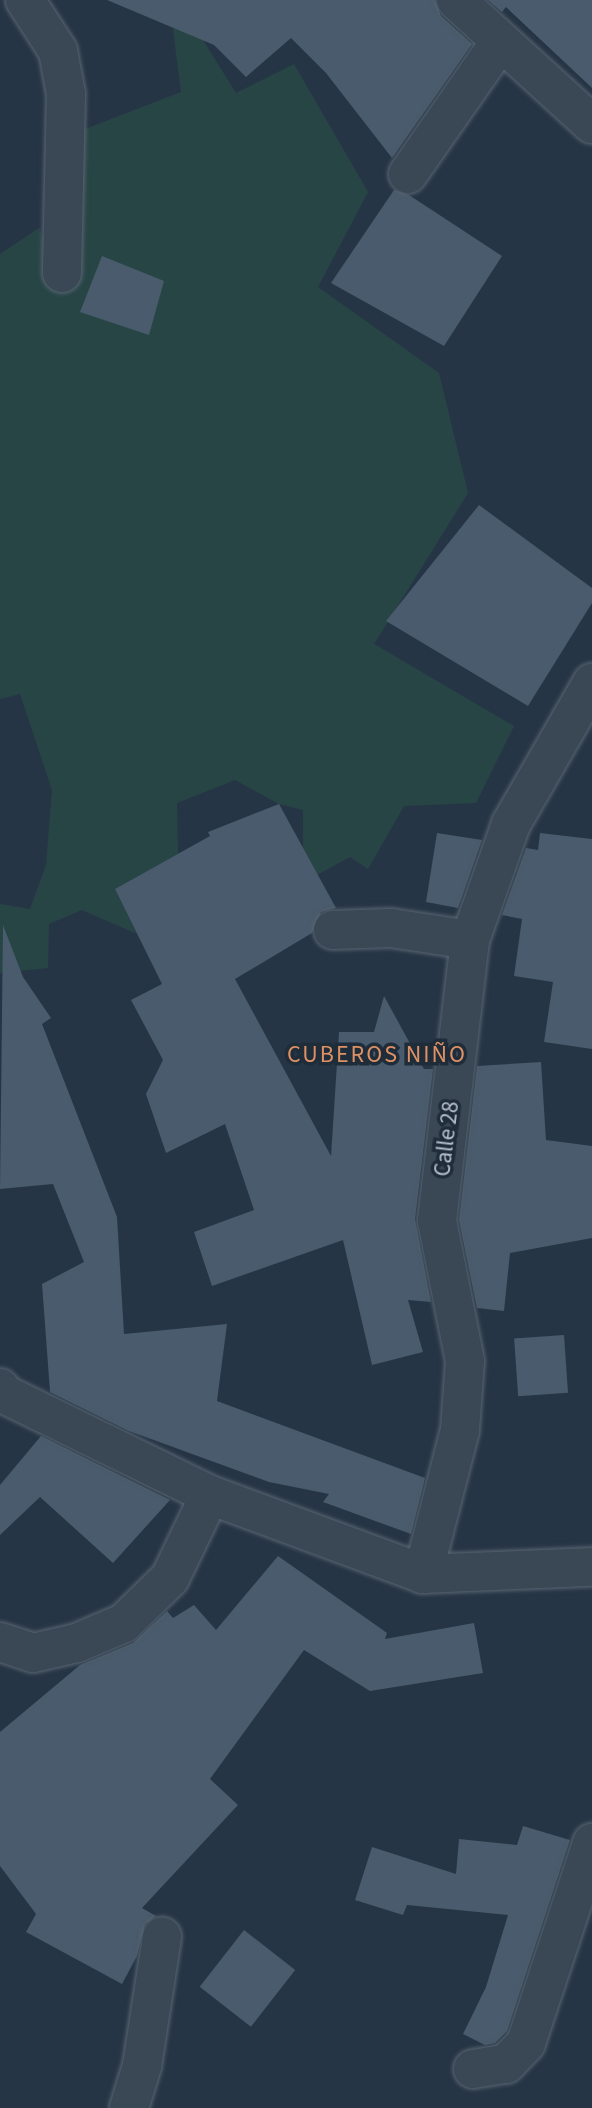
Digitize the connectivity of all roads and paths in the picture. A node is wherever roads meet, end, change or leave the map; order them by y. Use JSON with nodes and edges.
{"nodes":[{"id":1,"x":25,"y":0,"type":"edge"},
{"id":2,"x":456,"y":0,"type":"edge"},
{"id":3,"x":500,"y":42,"type":"junction"},
{"id":4,"x":592,"y":124,"type":"edge"},
{"id":5,"x":408,"y":174,"type":"dead end"},
{"id":6,"x":62,"y":273,"type":"dead end"},
{"id":7,"x":592,"y":683,"type":"edge"},
{"id":8,"x":333,"y":930,"type":"dead end"},
{"id":9,"x":470,"y":940,"type":"junction"},
{"id":10,"x":0,"y":1388,"type":"edge"},
{"id":11,"x":210,"y":1495,"type":"junction"},
{"id":12,"x":592,"y":1567,"type":"edge"},
{"id":13,"x":423,"y":1574,"type":"junction"},
{"id":14,"x":0,"y":1642,"type":"edge"},
{"id":15,"x":592,"y":1843,"type":"edge"},
{"id":16,"x":162,"y":1937,"type":"dead end"},
{"id":17,"x":473,"y":2068,"type":"dead end"},
{"id":18,"x":129,"y":2108,"type":"edge"}],
"edges":[{"from":1,"to":6,"type":"street"},
{"from":2,"to":3,"type":"street"},
{"from":3,"to":4,"type":"street"},
{"from":3,"to":5,"type":"street"},
{"from":7,"to":9,"type":"street","name":"Calle 28"},
{"from":8,"to":9,"type":"street"},
{"from":9,"to":13,"type":"street","name":"Calle 28"},
{"from":10,"to":11,"type":"street"},
{"from":11,"to":13,"type":"street"},
{"from":11,"to":14,"type":"street"},
{"from":12,"to":13,"type":"street"},
{"from":15,"to":17,"type":"street"},
{"from":16,"to":18,"type":"street"}]}
